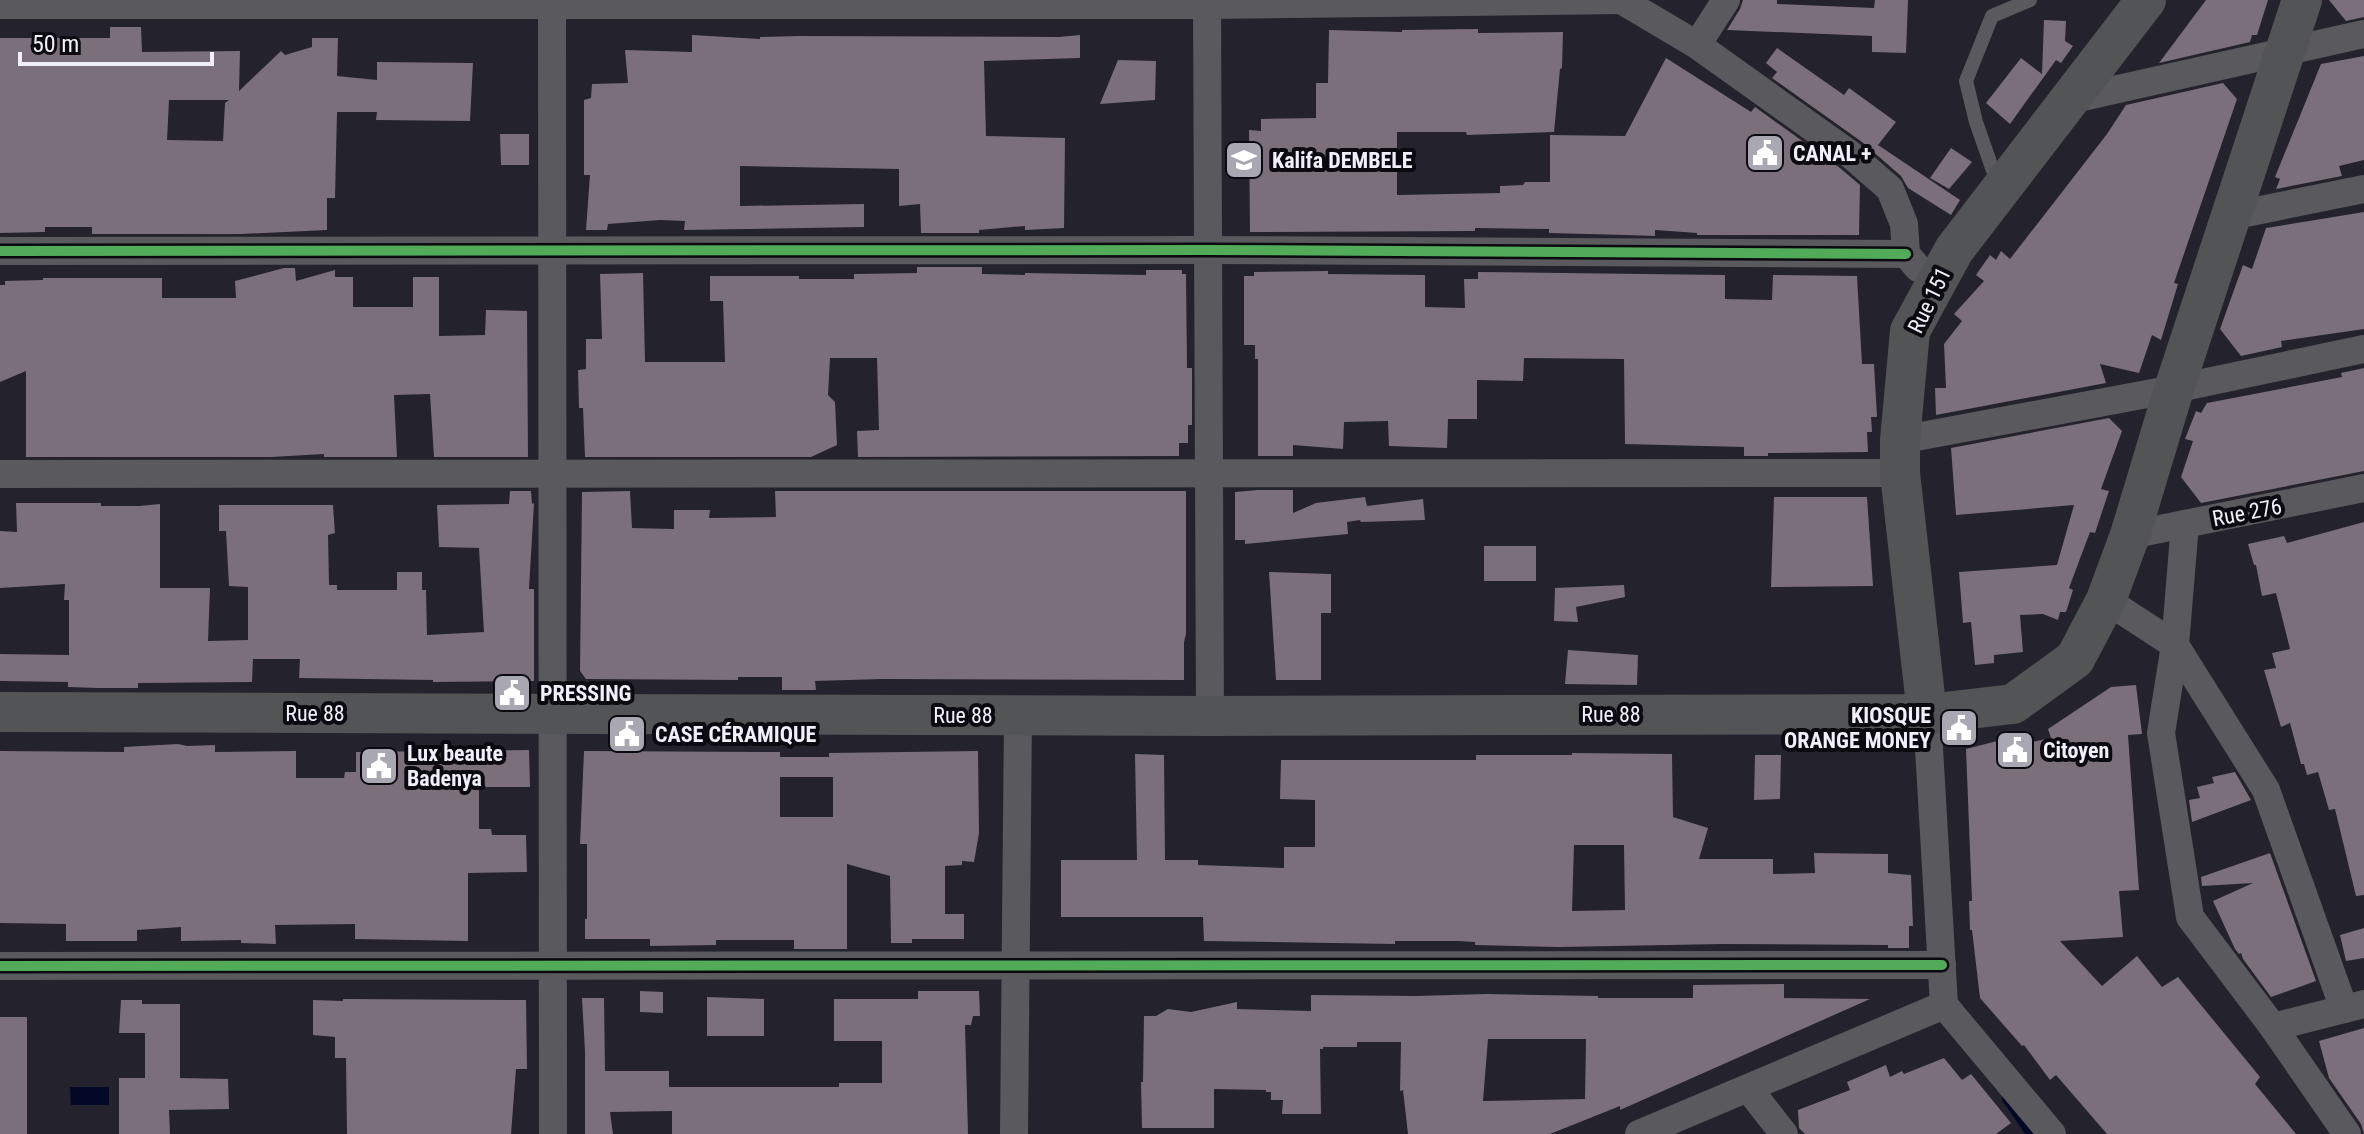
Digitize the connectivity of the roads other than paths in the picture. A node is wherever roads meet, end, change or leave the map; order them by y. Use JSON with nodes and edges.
{"nodes":[{"id":1,"x":1726,"y":0,"type":"edge"},
{"id":2,"x":2030,"y":0,"type":"edge"},
{"id":3,"x":2146,"y":0,"type":"edge"},
{"id":4,"x":2302,"y":0,"type":"edge"},
{"id":5,"x":1623,"y":1,"type":"edge"},
{"id":6,"x":552,"y":2,"type":"edge"},
{"id":7,"x":1207,"y":2,"type":"edge"},
{"id":8,"x":79,"y":3,"type":"edge"},
{"id":9,"x":0,"y":5,"type":"edge"},
{"id":10,"x":2364,"y":34,"type":"edge"},
{"id":11,"x":1697,"y":45,"type":"junction"},
{"id":12,"x":2285,"y":51,"type":"junction"},
{"id":13,"x":2069,"y":100,"type":"junction"},
{"id":14,"x":2364,"y":189,"type":"edge"},
{"id":15,"x":2000,"y":191,"type":"junction"},
{"id":16,"x":2231,"y":216,"type":"junction"},
{"id":17,"x":552,"y":250,"type":"junction"},
{"id":18,"x":1208,"y":250,"type":"junction"},
{"id":19,"x":0,"y":251,"type":"edge"},
{"id":20,"x":1906,"y":254,"type":"junction"},
{"id":21,"x":1933,"y":287,"type":"junction"},
{"id":22,"x":2364,"y":349,"type":"edge"},
{"id":23,"x":2174,"y":389,"type":"junction"},
{"id":24,"x":1900,"y":457,"type":"junction"},
{"id":25,"x":0,"y":474,"type":"edge"},
{"id":26,"x":553,"y":474,"type":"junction"},
{"id":27,"x":1209,"y":474,"type":"junction"},
{"id":28,"x":2364,"y":488,"type":"edge"},
{"id":29,"x":2185,"y":524,"type":"junction"},
{"id":30,"x":2130,"y":535,"type":"junction"},
{"id":31,"x":2106,"y":600,"type":"junction"},
{"id":32,"x":2175,"y":645,"type":"junction"},
{"id":33,"x":0,"y":712,"type":"edge"},
{"id":34,"x":553,"y":714,"type":"junction"},
{"id":35,"x":1927,"y":714,"type":"junction"},
{"id":36,"x":1018,"y":715,"type":"junction"},
{"id":37,"x":1210,"y":716,"type":"junction"},
{"id":38,"x":553,"y":965,"type":"junction"},
{"id":39,"x":1016,"y":965,"type":"junction"},
{"id":40,"x":1942,"y":965,"type":"junction"},
{"id":41,"x":0,"y":966,"type":"edge"},
{"id":42,"x":1944,"y":1005,"type":"junction"},
{"id":43,"x":2354,"y":1006,"type":"edge"},
{"id":44,"x":2273,"y":1027,"type":"junction"},
{"id":45,"x":1748,"y":1088,"type":"junction"},
{"id":46,"x":553,"y":1134,"type":"edge"},
{"id":47,"x":1014,"y":1134,"type":"edge"},
{"id":48,"x":1639,"y":1134,"type":"edge"},
{"id":49,"x":1784,"y":1134,"type":"edge"},
{"id":50,"x":2052,"y":1134,"type":"edge"},
{"id":51,"x":2347,"y":1134,"type":"edge"}],
"edges":[{"from":1,"to":11,"type":"street"},
{"from":2,"to":15,"type":"lane"},
{"from":3,"to":13,"type":"main road","name":"Rue 151"},
{"from":4,"to":12,"type":"main road","name":"Rue 88"},
{"from":5,"to":7,"type":"street"},
{"from":5,"to":11,"type":"street"},
{"from":6,"to":7,"type":"street"},
{"from":6,"to":8,"type":"street"},
{"from":6,"to":17,"type":"street"},
{"from":7,"to":18,"type":"street"},
{"from":8,"to":9,"type":"street"},
{"from":10,"to":12,"type":"street"},
{"from":11,"to":20,"type":"street"},
{"from":12,"to":13,"type":"street"},
{"from":12,"to":16,"type":"main road","name":"Rue 88"},
{"from":13,"to":15,"type":"main road","name":"Rue 151"},
{"from":14,"to":16,"type":"street"},
{"from":15,"to":21,"type":"main road","name":"Rue 151"},
{"from":16,"to":23,"type":"main road","name":"Rue 88"},
{"from":17,"to":18,"type":"street"},
{"from":17,"to":19,"type":"street"},
{"from":17,"to":26,"type":"street"},
{"from":18,"to":20,"type":"street"},
{"from":18,"to":27,"type":"street"},
{"from":20,"to":21,"type":"street"},
{"from":21,"to":24,"type":"main road","name":"Rue 151"},
{"from":22,"to":23,"type":"street"},
{"from":23,"to":24,"type":"street"},
{"from":23,"to":30,"type":"main road","name":"Rue 88"},
{"from":24,"to":27,"type":"street"},
{"from":24,"to":35,"type":"main road","name":"Rue 151"},
{"from":25,"to":26,"type":"street"},
{"from":26,"to":27,"type":"street"},
{"from":26,"to":34,"type":"street"},
{"from":27,"to":37,"type":"street"},
{"from":28,"to":29,"type":"street","name":"Rue 276"},
{"from":29,"to":30,"type":"street","name":"Rue 276"},
{"from":29,"to":32,"type":"street"},
{"from":30,"to":31,"type":"main road","name":"Rue 88"},
{"from":31,"to":32,"type":"street"},
{"from":31,"to":35,"type":"main road","name":"Rue 88"},
{"from":32,"to":43,"type":"street"},
{"from":32,"to":44,"type":"street"},
{"from":33,"to":34,"type":"main road","name":"Rue 88"},
{"from":34,"to":36,"type":"main road","name":"Rue 88"},
{"from":34,"to":38,"type":"street"},
{"from":35,"to":37,"type":"main road","name":"Rue 88"},
{"from":35,"to":40,"type":"street"},
{"from":36,"to":37,"type":"main road","name":"Rue 88"},
{"from":36,"to":39,"type":"street"},
{"from":38,"to":39,"type":"street"},
{"from":38,"to":41,"type":"street"},
{"from":38,"to":46,"type":"street"},
{"from":39,"to":40,"type":"street"},
{"from":39,"to":47,"type":"street"},
{"from":40,"to":42,"type":"street"},
{"from":42,"to":45,"type":"street"},
{"from":42,"to":50,"type":"street"},
{"from":43,"to":44,"type":"street"},
{"from":44,"to":51,"type":"street"},
{"from":45,"to":48,"type":"street"},
{"from":45,"to":49,"type":"street"}]}
